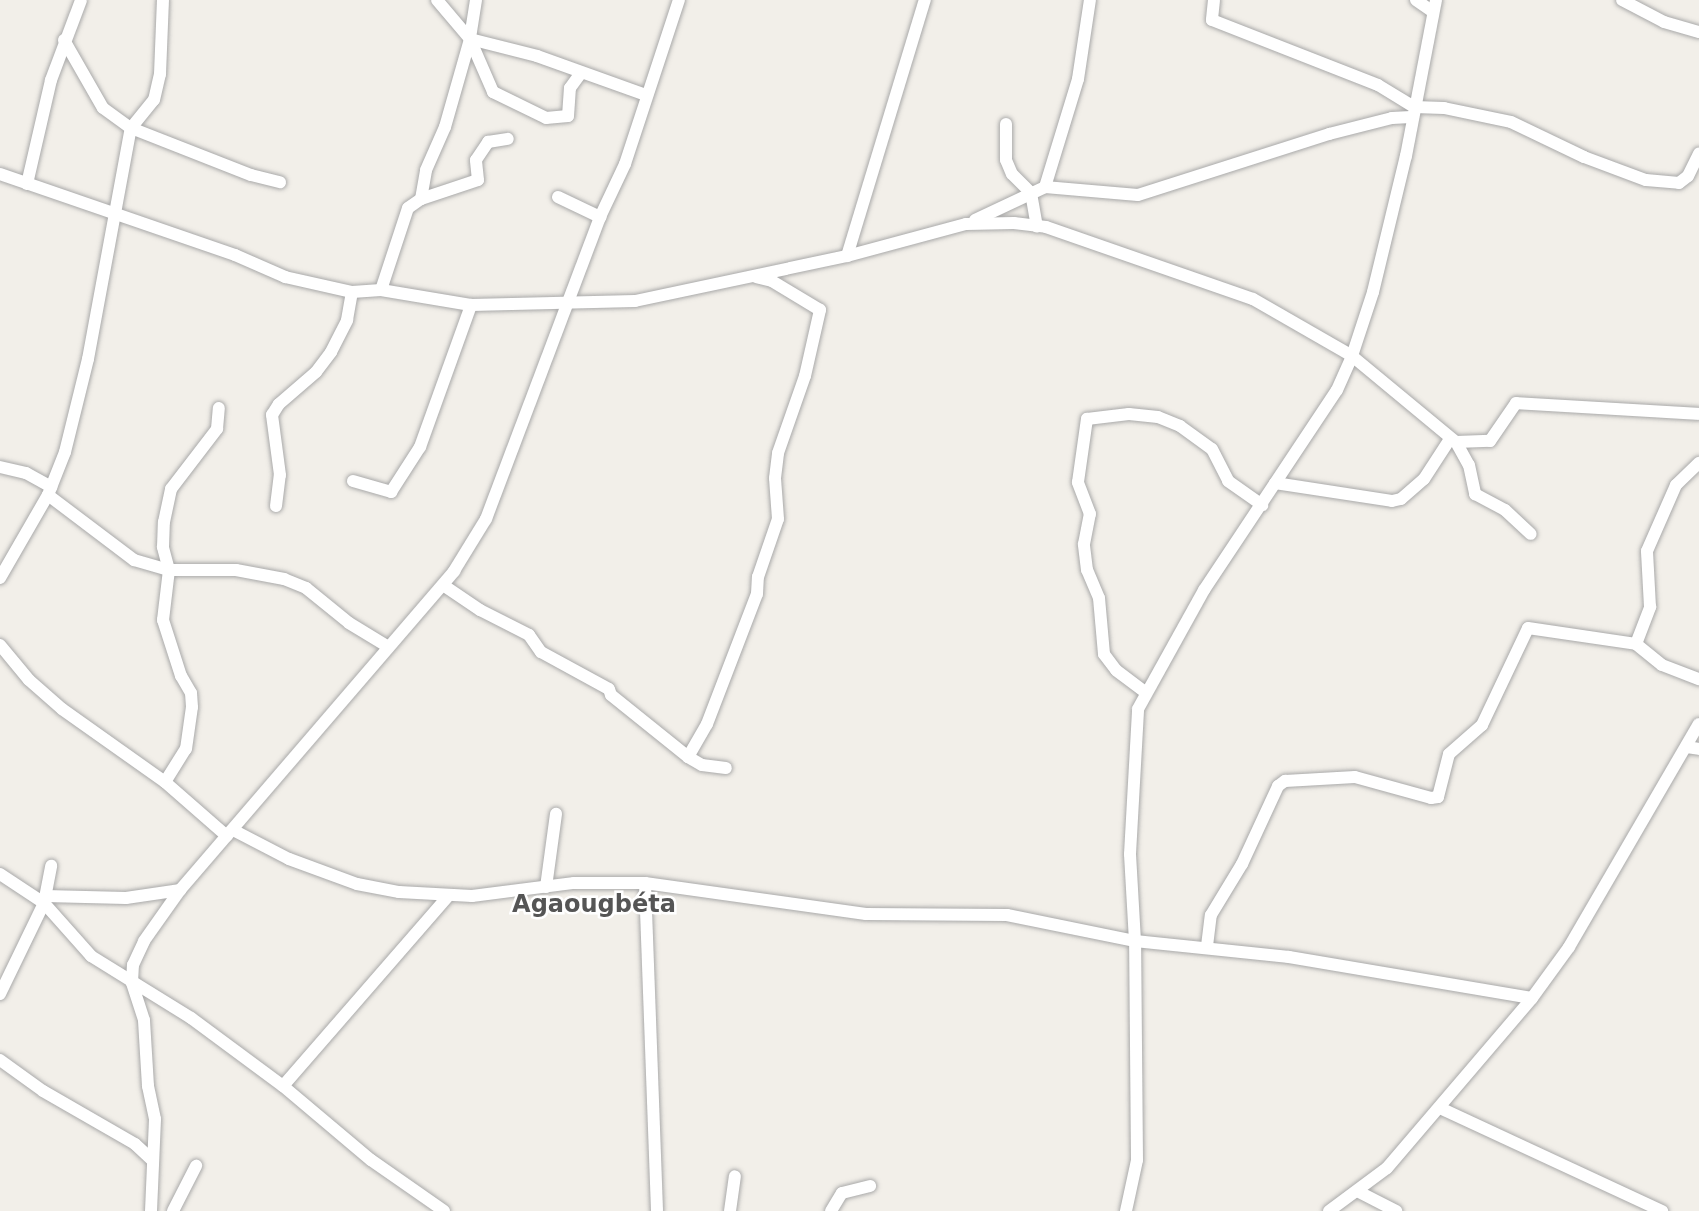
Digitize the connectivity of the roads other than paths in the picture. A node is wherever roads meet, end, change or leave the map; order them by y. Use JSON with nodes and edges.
{"nodes":[{"id":1,"x":81,"y":0,"type":"edge"},
{"id":2,"x":163,"y":0,"type":"edge"},
{"id":3,"x":437,"y":0,"type":"edge"},
{"id":4,"x":476,"y":0,"type":"edge"},
{"id":5,"x":679,"y":0,"type":"edge"},
{"id":6,"x":926,"y":0,"type":"edge"},
{"id":7,"x":1090,"y":0,"type":"edge"},
{"id":8,"x":1214,"y":0,"type":"edge"},
{"id":9,"x":1416,"y":0,"type":"edge"},
{"id":10,"x":1622,"y":0,"type":"edge"},
{"id":11,"x":1434,"y":6,"type":"edge"},
{"id":12,"x":1699,"y":32,"type":"edge"},
{"id":13,"x":470,"y":39,"type":"junction"},
{"id":14,"x":64,"y":40,"type":"junction"},
{"id":15,"x":581,"y":73,"type":"junction"},
{"id":16,"x":646,"y":95,"type":"junction"},
{"id":17,"x":1412,"y":112,"type":"junction"},
{"id":18,"x":1006,"y":124,"type":"dead end"},
{"id":19,"x":131,"y":128,"type":"junction"},
{"id":20,"x":508,"y":139,"type":"dead end"},
{"id":21,"x":1699,"y":153,"type":"edge"},
{"id":22,"x":0,"y":174,"type":"edge"},
{"id":23,"x":280,"y":182,"type":"dead end"},
{"id":24,"x":27,"y":184,"type":"junction"},
{"id":25,"x":1045,"y":187,"type":"junction"},
{"id":26,"x":1031,"y":193,"type":"junction"},
{"id":27,"x":558,"y":197,"type":"dead end"},
{"id":28,"x":421,"y":199,"type":"junction"},
{"id":29,"x":113,"y":213,"type":"junction"},
{"id":30,"x":600,"y":217,"type":"junction"},
{"id":31,"x":966,"y":224,"type":"junction"},
{"id":32,"x":1037,"y":226,"type":"junction"},
{"id":33,"x":847,"y":256,"type":"junction"},
{"id":34,"x":752,"y":276,"type":"junction"},
{"id":35,"x":381,"y":290,"type":"junction"},
{"id":36,"x":352,"y":292,"type":"junction"},
{"id":37,"x":471,"y":305,"type":"junction"},
{"id":38,"x":566,"y":305,"type":"junction"},
{"id":39,"x":1352,"y":356,"type":"junction"},
{"id":40,"x":219,"y":408,"type":"dead end"},
{"id":41,"x":1699,"y":414,"type":"edge"},
{"id":42,"x":1453,"y":441,"type":"junction"},
{"id":43,"x":1699,"y":463,"type":"edge"},
{"id":44,"x":0,"y":467,"type":"edge"},
{"id":45,"x":353,"y":481,"type":"dead end"},
{"id":46,"x":1275,"y":483,"type":"junction"},
{"id":47,"x":49,"y":491,"type":"junction"},
{"id":48,"x":1262,"y":505,"type":"junction"},
{"id":49,"x":276,"y":506,"type":"dead end"},
{"id":50,"x":1531,"y":534,"type":"dead end"},
{"id":51,"x":169,"y":570,"type":"junction"},
{"id":52,"x":0,"y":578,"type":"edge"},
{"id":53,"x":443,"y":585,"type":"junction"},
{"id":54,"x":1636,"y":644,"type":"junction"},
{"id":55,"x":0,"y":645,"type":"edge"},
{"id":56,"x":387,"y":646,"type":"junction"},
{"id":57,"x":1699,"y":679,"type":"edge"},
{"id":58,"x":1145,"y":692,"type":"junction"},
{"id":59,"x":1699,"y":724,"type":"edge"},
{"id":60,"x":1693,"y":748,"type":"edge"},
{"id":61,"x":688,"y":757,"type":"junction"},
{"id":62,"x":726,"y":768,"type":"dead end"},
{"id":63,"x":165,"y":782,"type":"junction"},
{"id":64,"x":556,"y":814,"type":"dead end"},
{"id":65,"x":230,"y":833,"type":"junction"},
{"id":66,"x":51,"y":866,"type":"dead end"},
{"id":67,"x":0,"y":874,"type":"edge"},
{"id":68,"x":645,"y":883,"type":"junction"},
{"id":69,"x":0,"y":886,"type":"edge"},
{"id":70,"x":15,"y":886,"type":"junction"},
{"id":71,"x":546,"y":887,"type":"junction"},
{"id":72,"x":180,"y":890,"type":"junction"},
{"id":73,"x":448,"y":896,"type":"junction"},
{"id":74,"x":44,"y":900,"type":"junction"},
{"id":75,"x":1135,"y":940,"type":"junction"},
{"id":76,"x":1207,"y":946,"type":"junction"},
{"id":77,"x":132,"y":983,"type":"junction"},
{"id":78,"x":0,"y":994,"type":"edge"},
{"id":79,"x":1532,"y":998,"type":"junction"},
{"id":80,"x":0,"y":1060,"type":"edge"},
{"id":81,"x":283,"y":1086,"type":"junction"},
{"id":82,"x":1440,"y":1108,"type":"junction"},
{"id":83,"x":151,"y":1159,"type":"junction"},
{"id":84,"x":196,"y":1166,"type":"dead end"},
{"id":85,"x":735,"y":1176,"type":"dead end"},
{"id":86,"x":870,"y":1186,"type":"dead end"},
{"id":87,"x":1359,"y":1192,"type":"junction"},
{"id":88,"x":151,"y":1211,"type":"edge"},
{"id":89,"x":173,"y":1211,"type":"edge"},
{"id":90,"x":444,"y":1211,"type":"edge"},
{"id":91,"x":657,"y":1211,"type":"edge"},
{"id":92,"x":730,"y":1211,"type":"edge"},
{"id":93,"x":831,"y":1211,"type":"edge"},
{"id":94,"x":1126,"y":1211,"type":"edge"},
{"id":95,"x":1329,"y":1211,"type":"edge"},
{"id":96,"x":1396,"y":1211,"type":"edge"},
{"id":97,"x":1662,"y":1211,"type":"edge"}],
"edges":[{"from":1,"to":14,"type":"street"},
{"from":2,"to":19,"type":"street"},
{"from":3,"to":13,"type":"street"},
{"from":4,"to":13,"type":"street"},
{"from":5,"to":16,"type":"street"},
{"from":6,"to":33,"type":"street"},
{"from":7,"to":25,"type":"street"},
{"from":8,"to":17,"type":"street"},
{"from":9,"to":11,"type":"street"},
{"from":10,"to":12,"type":"street"},
{"from":11,"to":17,"type":"street"},
{"from":13,"to":15,"type":"street"},
{"from":13,"to":15,"type":"street"},
{"from":13,"to":28,"type":"street"},
{"from":14,"to":19,"type":"street"},
{"from":14,"to":24,"type":"street"},
{"from":15,"to":16,"type":"street"},
{"from":16,"to":30,"type":"street"},
{"from":17,"to":21,"type":"street"},
{"from":17,"to":25,"type":"street"},
{"from":17,"to":39,"type":"street"},
{"from":18,"to":26,"type":"street"},
{"from":19,"to":23,"type":"street"},
{"from":19,"to":29,"type":"street"},
{"from":20,"to":28,"type":"street"},
{"from":22,"to":24,"type":"street"},
{"from":24,"to":29,"type":"street"},
{"from":25,"to":26,"type":"street"},
{"from":26,"to":31,"type":"street"},
{"from":26,"to":32,"type":"street"},
{"from":27,"to":30,"type":"street"},
{"from":28,"to":35,"type":"street"},
{"from":29,"to":36,"type":"street"},
{"from":29,"to":47,"type":"street"},
{"from":30,"to":38,"type":"street"},
{"from":31,"to":32,"type":"street"},
{"from":31,"to":33,"type":"street"},
{"from":32,"to":39,"type":"street"},
{"from":33,"to":34,"type":"street"},
{"from":34,"to":38,"type":"street"},
{"from":34,"to":61,"type":"street"},
{"from":35,"to":36,"type":"street"},
{"from":35,"to":37,"type":"street"},
{"from":36,"to":49,"type":"street"},
{"from":37,"to":38,"type":"street"},
{"from":37,"to":45,"type":"street"},
{"from":38,"to":53,"type":"street"},
{"from":39,"to":42,"type":"street"},
{"from":39,"to":46,"type":"street"},
{"from":40,"to":51,"type":"street"},
{"from":41,"to":42,"type":"street"},
{"from":42,"to":46,"type":"street"},
{"from":42,"to":50,"type":"street"},
{"from":43,"to":54,"type":"street"},
{"from":44,"to":47,"type":"street"},
{"from":46,"to":48,"type":"street"},
{"from":47,"to":51,"type":"street"},
{"from":47,"to":52,"type":"street"},
{"from":48,"to":58,"type":"street"},
{"from":48,"to":58,"type":"street"},
{"from":51,"to":56,"type":"street"},
{"from":51,"to":63,"type":"street"},
{"from":53,"to":56,"type":"street"},
{"from":53,"to":61,"type":"street"},
{"from":54,"to":57,"type":"street"},
{"from":54,"to":76,"type":"street"},
{"from":55,"to":63,"type":"street"},
{"from":56,"to":65,"type":"street"},
{"from":58,"to":75,"type":"street"},
{"from":59,"to":60,"type":"street"},
{"from":60,"to":79,"type":"street"},
{"from":61,"to":62,"type":"street"},
{"from":63,"to":65,"type":"street"},
{"from":64,"to":71,"type":"street"},
{"from":65,"to":72,"type":"street"},
{"from":65,"to":73,"type":"street"},
{"from":66,"to":74,"type":"street"},
{"from":67,"to":70,"type":"street"},
{"from":68,"to":71,"type":"street"},
{"from":68,"to":75,"type":"street"},
{"from":68,"to":91,"type":"street"},
{"from":69,"to":70,"type":"street"},
{"from":70,"to":74,"type":"street"},
{"from":71,"to":73,"type":"street"},
{"from":72,"to":74,"type":"street"},
{"from":72,"to":77,"type":"street"},
{"from":73,"to":81,"type":"street"},
{"from":74,"to":77,"type":"street"},
{"from":74,"to":78,"type":"street"},
{"from":75,"to":76,"type":"street"},
{"from":75,"to":94,"type":"street"},
{"from":76,"to":79,"type":"street"},
{"from":77,"to":81,"type":"street"},
{"from":77,"to":83,"type":"street"},
{"from":79,"to":82,"type":"street"},
{"from":80,"to":83,"type":"street"},
{"from":81,"to":90,"type":"street"},
{"from":82,"to":87,"type":"street"},
{"from":82,"to":97,"type":"street"},
{"from":83,"to":88,"type":"street"},
{"from":84,"to":89,"type":"street"},
{"from":85,"to":92,"type":"street"},
{"from":86,"to":93,"type":"street"},
{"from":87,"to":95,"type":"street"},
{"from":87,"to":96,"type":"street"}]}
